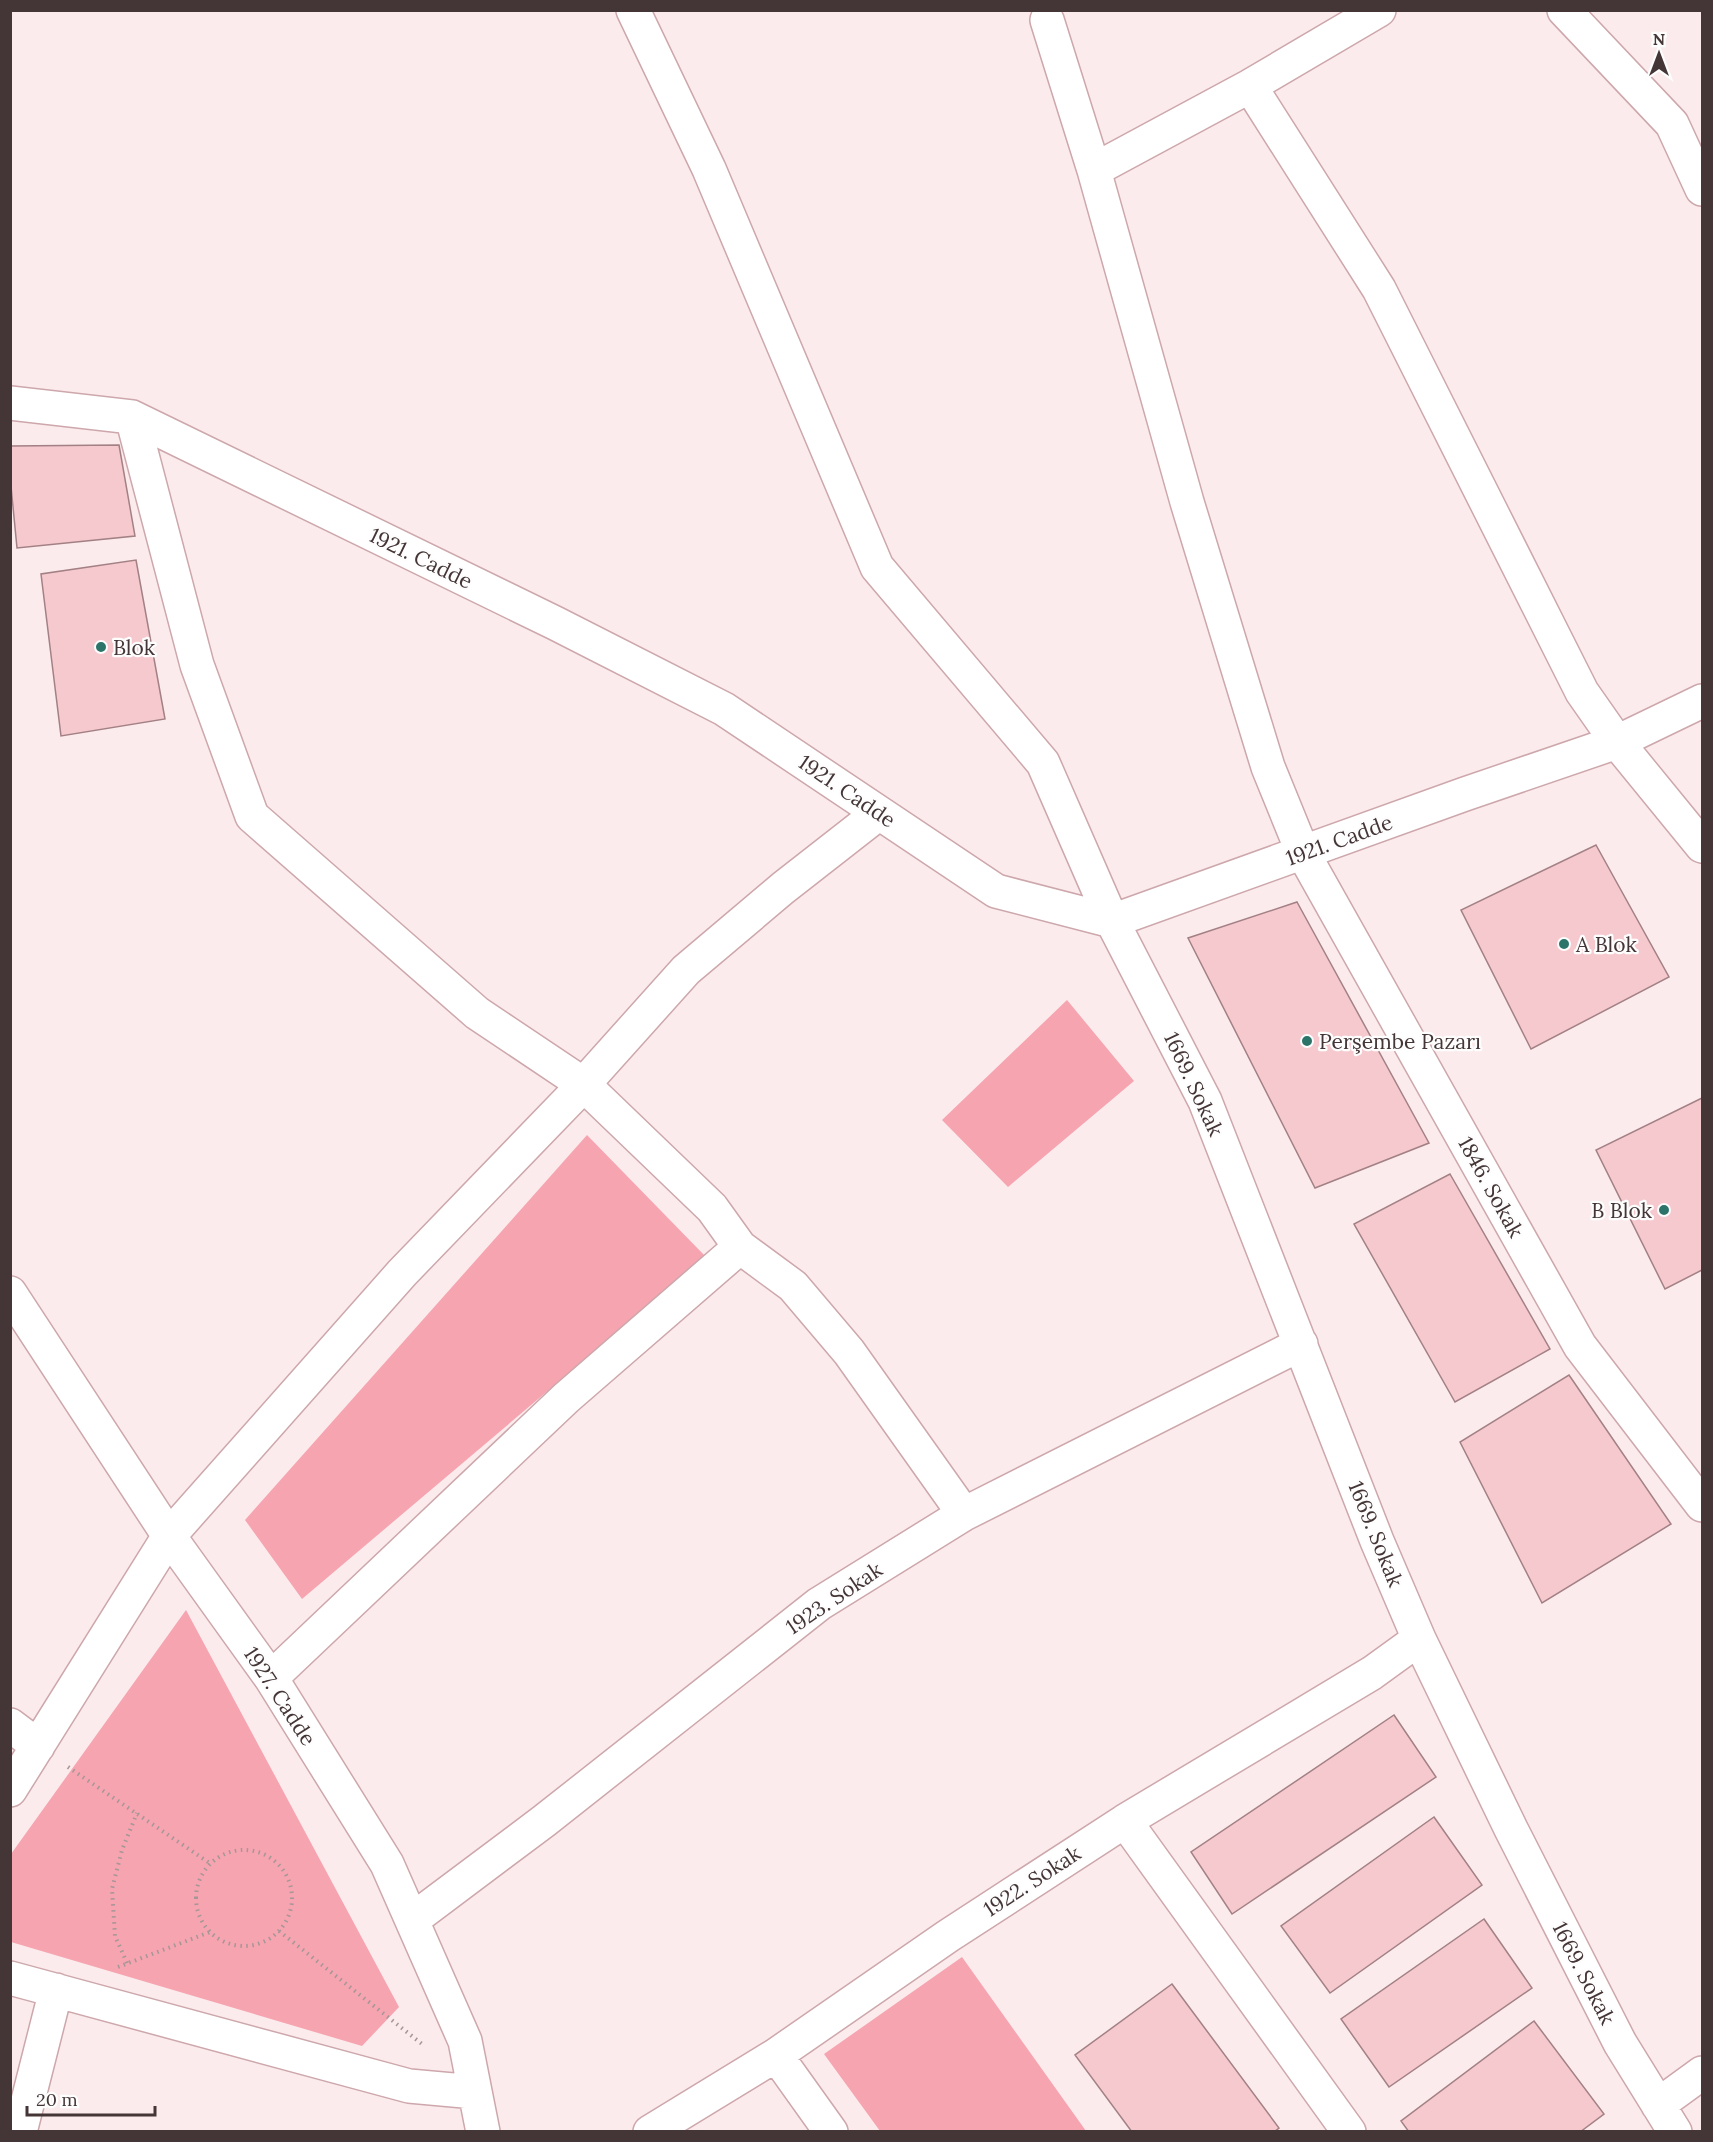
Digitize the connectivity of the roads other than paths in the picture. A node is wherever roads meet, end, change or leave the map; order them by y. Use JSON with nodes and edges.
{"nodes":[{"id":1,"x":633,"y":10,"type":"edge"},
{"id":2,"x":1379,"y":10,"type":"edge"},
{"id":3,"x":1564,"y":10,"type":"edge"},
{"id":4,"x":1047,"y":20,"type":"dead end"},
{"id":5,"x":1250,"y":86,"type":"junction"},
{"id":6,"x":1094,"y":170,"type":"junction"},
{"id":7,"x":1702,"y":189,"type":"edge"},
{"id":8,"x":10,"y":403,"type":"edge"},
{"id":9,"x":132,"y":417,"type":"junction"},
{"id":10,"x":1702,"y":701,"type":"edge"},
{"id":11,"x":1617,"y":742,"type":"junction"},
{"id":12,"x":879,"y":813,"type":"junction"},
{"id":13,"x":1702,"y":846,"type":"edge"},
{"id":14,"x":1303,"y":853,"type":"junction"},
{"id":15,"x":1112,"y":921,"type":"junction"},
{"id":16,"x":583,"y":1084,"type":"junction"},
{"id":17,"x":740,"y":1247,"type":"junction"},
{"id":18,"x":10,"y":1293,"type":"edge"},
{"id":19,"x":1301,"y":1344,"type":"junction"},
{"id":20,"x":1696,"y":1485,"type":"edge"},
{"id":21,"x":964,"y":1514,"type":"junction"},
{"id":22,"x":170,"y":1536,"type":"junction"},
{"id":23,"x":1419,"y":1639,"type":"junction"},
{"id":24,"x":271,"y":1678,"type":"junction"},
{"id":25,"x":10,"y":1725,"type":"edge"},
{"id":26,"x":38,"y":1746,"type":"junction"},
{"id":27,"x":10,"y":1790,"type":"edge"},
{"id":28,"x":1125,"y":1821,"type":"junction"},
{"id":29,"x":411,"y":1920,"type":"junction"},
{"id":30,"x":10,"y":1978,"type":"edge"},
{"id":31,"x":56,"y":1990,"type":"junction"},
{"id":32,"x":776,"y":2055,"type":"junction"},
{"id":33,"x":1702,"y":2073,"type":"edge"},
{"id":34,"x":475,"y":2092,"type":"junction"},
{"id":35,"x":1668,"y":2124,"type":"edge"},
{"id":36,"x":20,"y":2132,"type":"edge"},
{"id":37,"x":483,"y":2132,"type":"edge"},
{"id":38,"x":650,"y":2132,"type":"edge"},
{"id":39,"x":831,"y":2132,"type":"edge"},
{"id":40,"x":1349,"y":2132,"type":"edge"}],
"edges":[{"from":1,"to":15,"type":"street","name":"1669. Sokak"},
{"from":2,"to":5,"type":"street"},
{"from":3,"to":7,"type":"street"},
{"from":4,"to":6,"type":"street","name":"1846. Sokak"},
{"from":5,"to":6,"type":"street"},
{"from":5,"to":11,"type":"street"},
{"from":6,"to":14,"type":"street","name":"1846. Sokak"},
{"from":8,"to":9,"type":"street","name":"1921. Cadde"},
{"from":9,"to":12,"type":"street","name":"1921. Cadde"},
{"from":9,"to":16,"type":"street"},
{"from":10,"to":11,"type":"street","name":"1921. Cadde"},
{"from":11,"to":13,"type":"street"},
{"from":11,"to":14,"type":"street","name":"1921. Cadde"},
{"from":12,"to":15,"type":"street","name":"1921. Cadde"},
{"from":12,"to":16,"type":"street"},
{"from":14,"to":15,"type":"street","name":"1921. Cadde"},
{"from":14,"to":20,"type":"street","name":"1846. Sokak"},
{"from":15,"to":19,"type":"street","name":"1669. Sokak"},
{"from":16,"to":17,"type":"street"},
{"from":16,"to":22,"type":"street"},
{"from":17,"to":21,"type":"street"},
{"from":17,"to":24,"type":"street"},
{"from":18,"to":22,"type":"street","name":"1927. Cadde"},
{"from":19,"to":21,"type":"street","name":"1923. Sokak"},
{"from":19,"to":23,"type":"street","name":"1669. Sokak"},
{"from":21,"to":29,"type":"street","name":"1923. Sokak"},
{"from":22,"to":24,"type":"street","name":"1927. Cadde"},
{"from":22,"to":26,"type":"street"},
{"from":23,"to":28,"type":"street","name":"1922. Sokak"},
{"from":23,"to":35,"type":"street","name":"1669. Sokak"},
{"from":24,"to":29,"type":"street","name":"1927. Cadde"},
{"from":25,"to":26,"type":"street"},
{"from":26,"to":27,"type":"street"},
{"from":28,"to":32,"type":"street","name":"1922. Sokak"},
{"from":28,"to":40,"type":"street"},
{"from":29,"to":34,"type":"street","name":"1927. Cadde"},
{"from":30,"to":31,"type":"street"},
{"from":31,"to":34,"type":"street"},
{"from":31,"to":36,"type":"street"},
{"from":32,"to":38,"type":"street","name":"1922. Sokak"},
{"from":32,"to":39,"type":"street"},
{"from":33,"to":35,"type":"street"},
{"from":34,"to":37,"type":"street","name":"1927. Cadde"}]}
